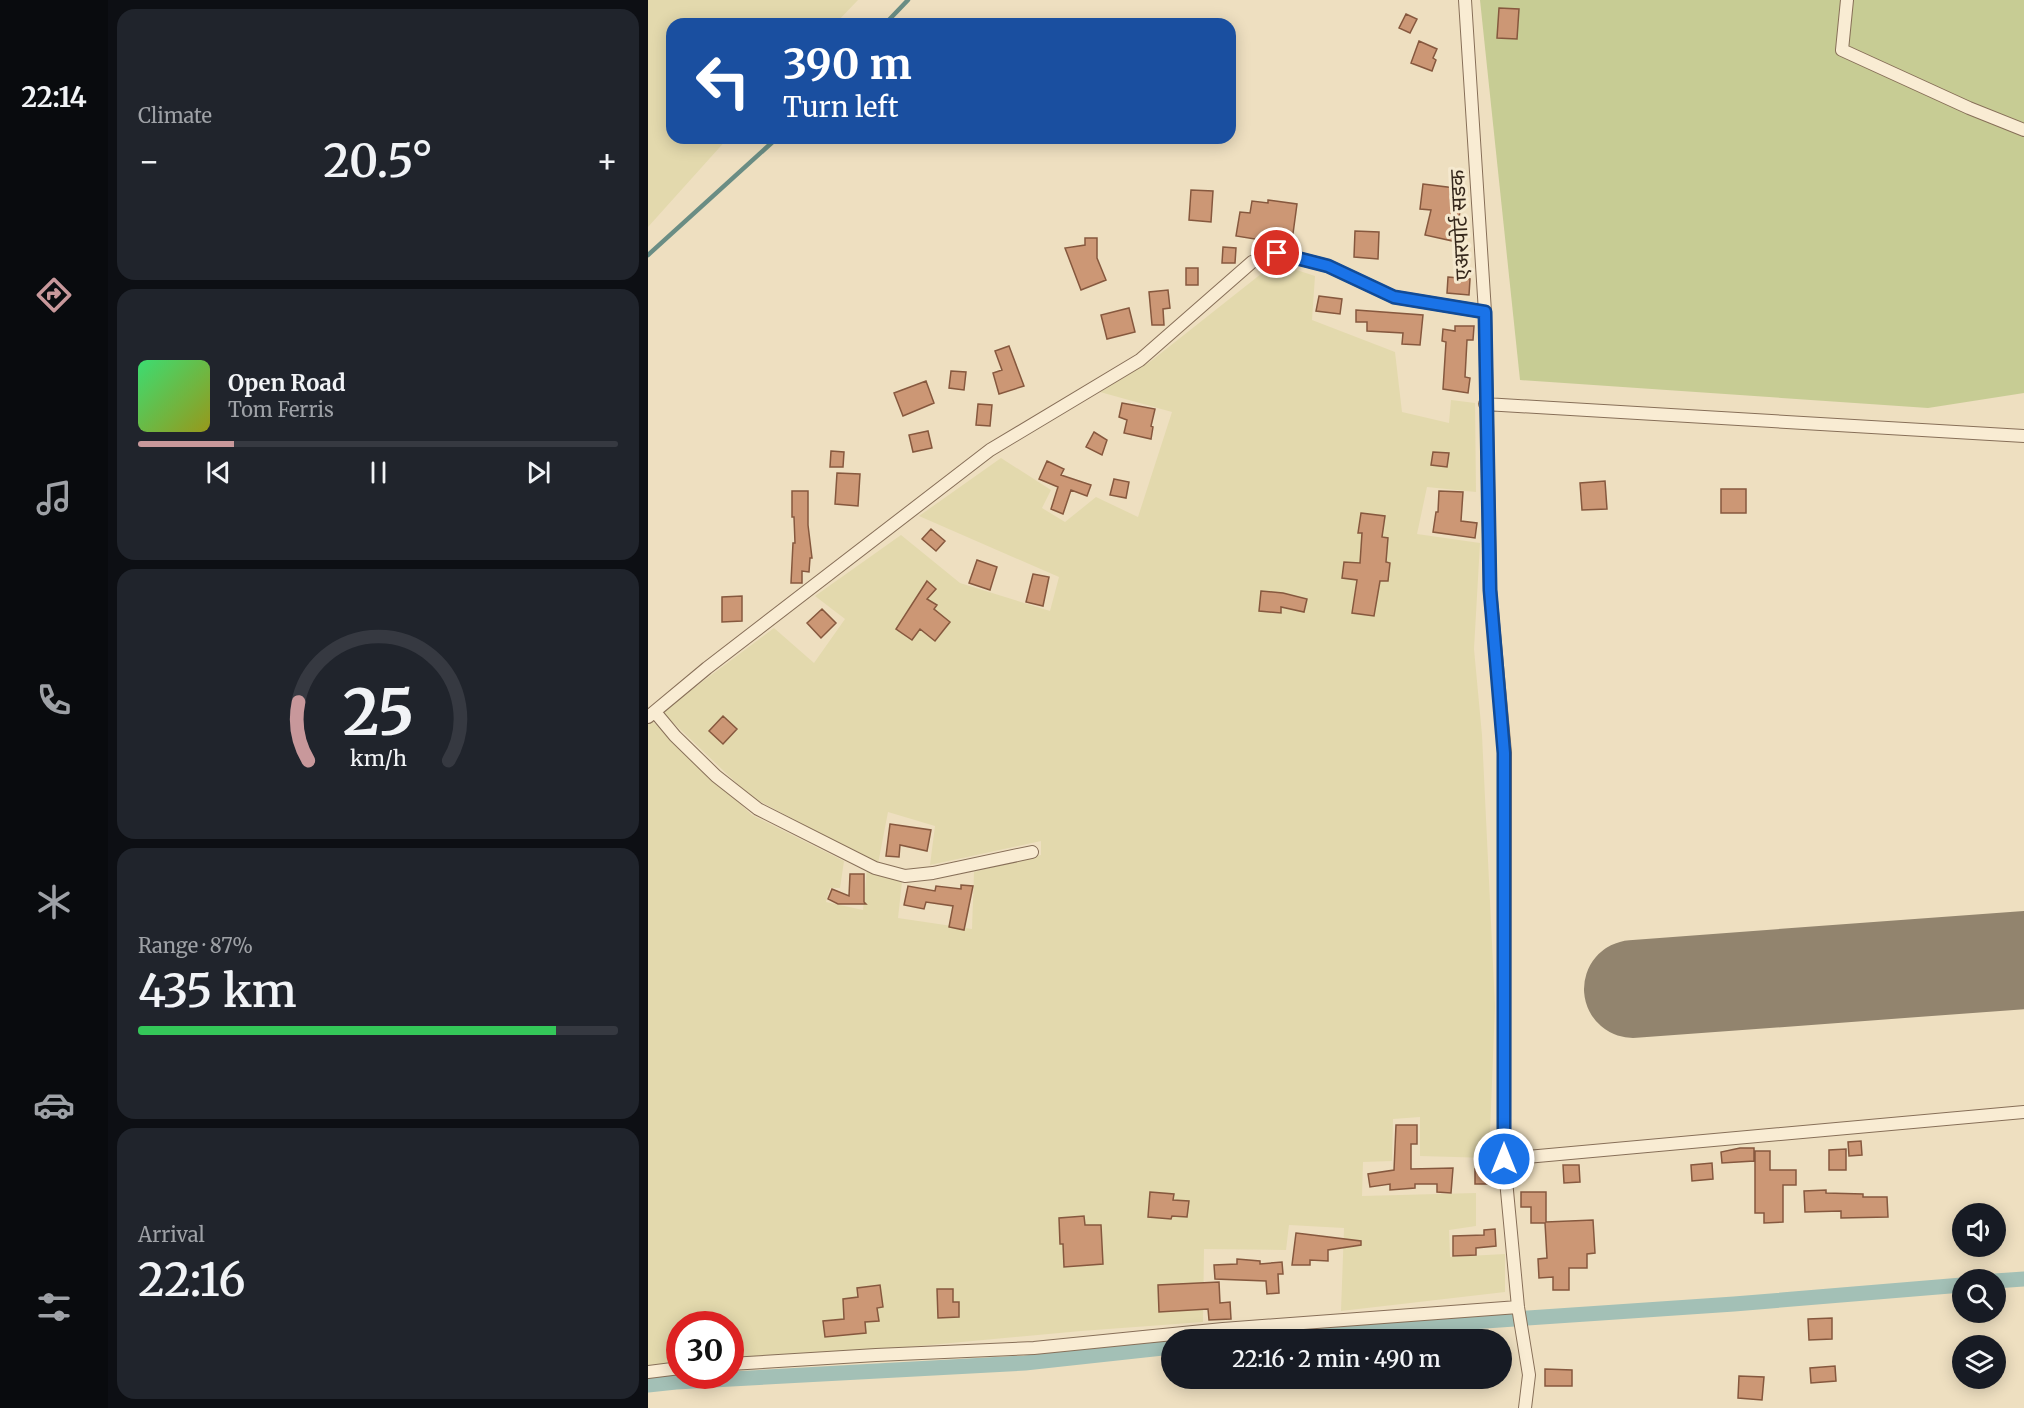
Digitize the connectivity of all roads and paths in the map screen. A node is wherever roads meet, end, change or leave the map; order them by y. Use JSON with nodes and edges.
{"nodes":[{"id":1,"x":1465,"y":0,"type":"edge"},
{"id":2,"x":1846,"y":0,"type":"edge"},
{"id":3,"x":2024,"y":130,"type":"edge"},
{"id":4,"x":1485,"y":312,"type":"junction"},
{"id":5,"x":1485,"y":404,"type":"junction"},
{"id":6,"x":2024,"y":436,"type":"edge"},
{"id":7,"x":652,"y":714,"type":"edge"},
{"id":8,"x":1032,"y":852,"type":"dead end"},
{"id":9,"x":2024,"y":1112,"type":"edge"},
{"id":10,"x":1504,"y":1159,"type":"junction"},
{"id":11,"x":1519,"y":1309,"type":"junction"},
{"id":12,"x":744,"y":1363,"type":"edge"},
{"id":13,"x":666,"y":1370,"type":"edge"},
{"id":14,"x":648,"y":1372,"type":"edge"},
{"id":15,"x":1525,"y":1408,"type":"edge"}],
"edges":[{"from":1,"to":4,"type":"street","name":"एअरपोर्ट सडक"},
{"from":2,"to":3,"type":"street"},
{"from":4,"to":5,"type":"street","name":"एअरपोर्ट सडक"},
{"from":4,"to":7,"type":"street"},
{"from":5,"to":6,"type":"street"},
{"from":5,"to":10,"type":"street","name":"एअरपोर्ट सडक"},
{"from":7,"to":8,"type":"street"},
{"from":9,"to":10,"type":"street"},
{"from":10,"to":11,"type":"street","name":"एअरपोर्ट सडक"},
{"from":11,"to":12,"type":"street"},
{"from":11,"to":15,"type":"street","name":"एअरपोर्ट सडक"},
{"from":13,"to":14,"type":"street"}]}
